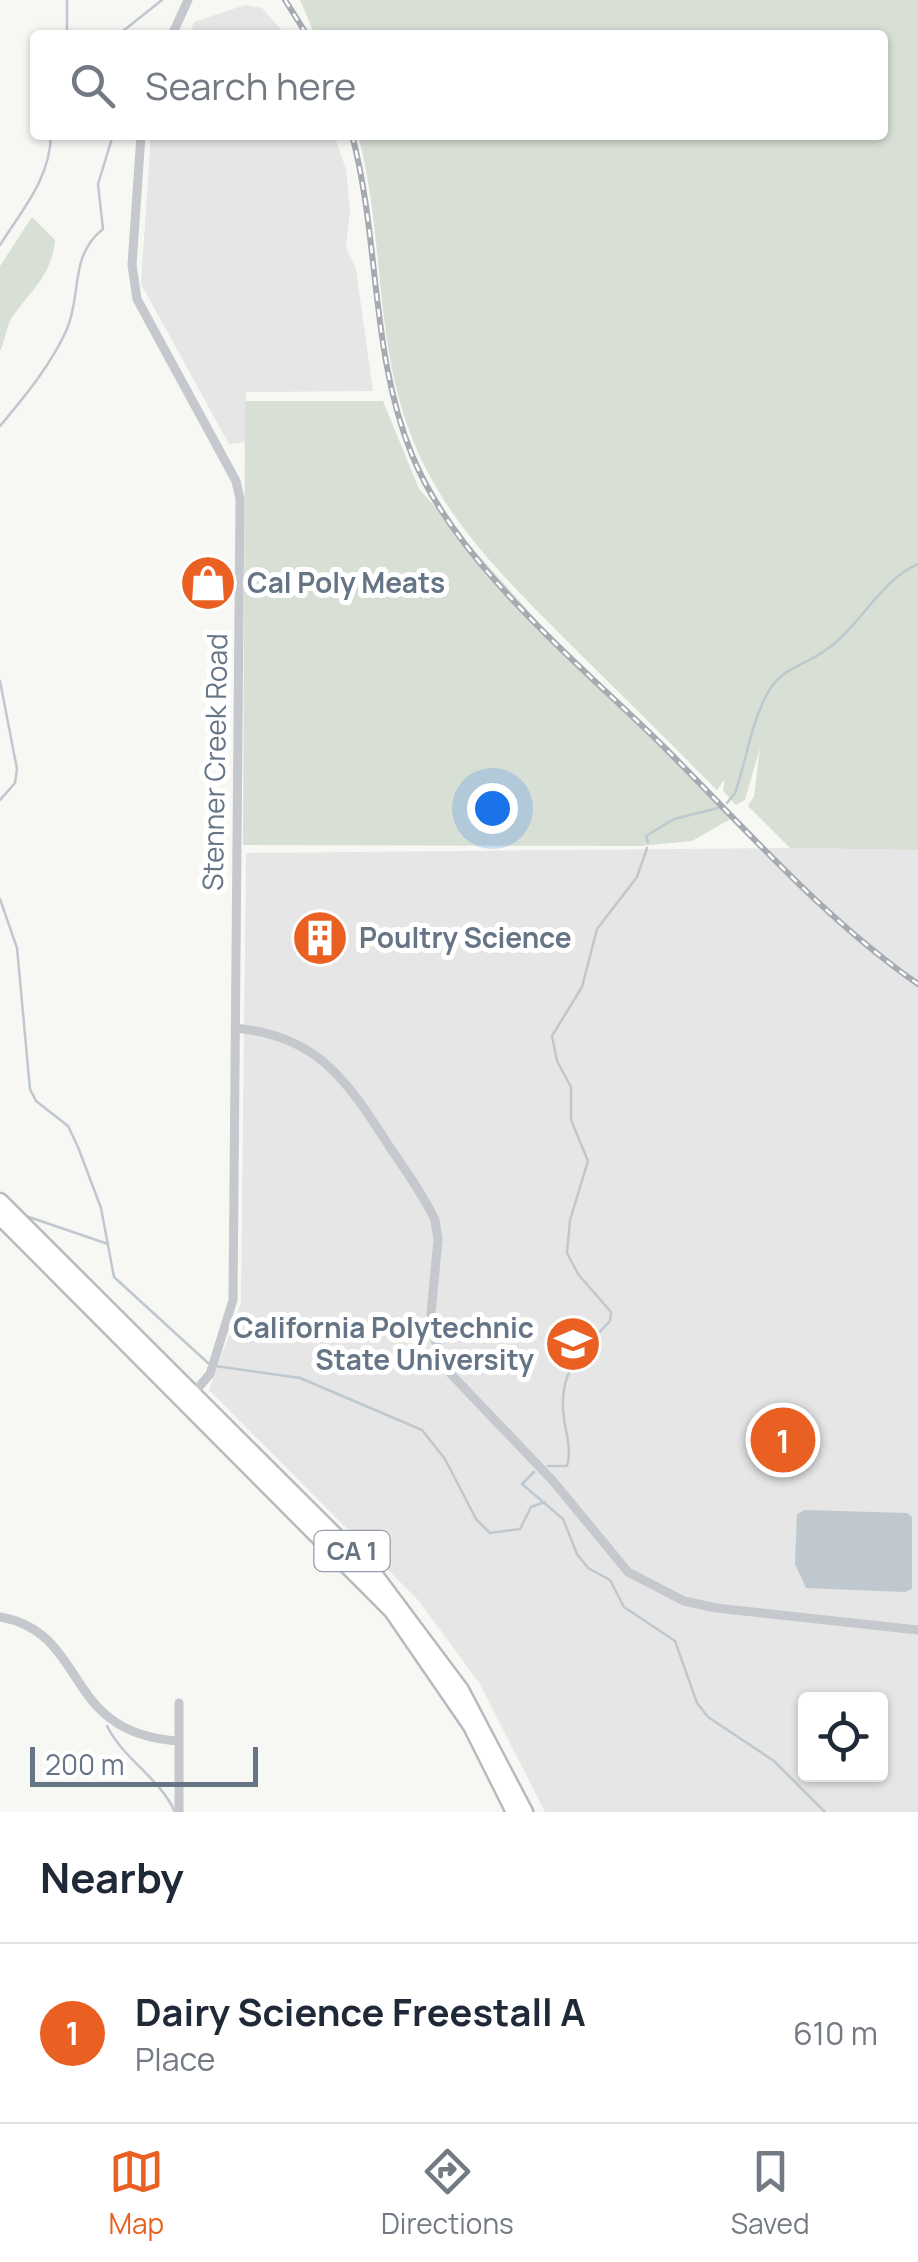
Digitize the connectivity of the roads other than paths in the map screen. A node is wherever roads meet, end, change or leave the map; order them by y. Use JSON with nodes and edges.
{"nodes":[{"id":1,"x":186,"y":1,"type":"edge"},
{"id":2,"x":174,"y":30,"type":"edge"},
{"id":3,"x":141,"y":140,"type":"edge"},
{"id":4,"x":235,"y":1028,"type":"junction"},
{"id":5,"x":0,"y":1201,"type":"edge"},
{"id":6,"x":0,"y":1216,"type":"edge"},
{"id":7,"x":190,"y":1398,"type":"junction"},
{"id":8,"x":0,"y":1617,"type":"edge"},
{"id":9,"x":918,"y":1630,"type":"edge"},
{"id":10,"x":179,"y":1703,"type":"dead end"},
{"id":11,"x":179,"y":1741,"type":"junction"},
{"id":12,"x":179,"y":1812,"type":"edge"},
{"id":13,"x":514,"y":1812,"type":"edge"},
{"id":14,"x":526,"y":1812,"type":"edge"}],
"edges":[{"from":1,"to":2,"type":"street"},
{"from":3,"to":4,"type":"street","name":"Stenner Creek Road"},
{"from":4,"to":7,"type":"street","name":"Stenner Creek Road"},
{"from":4,"to":9,"type":"street"},
{"from":5,"to":7,"type":"highway","number":"CA 1"},
{"from":6,"to":7,"type":"highway","number":"CA 1"},
{"from":7,"to":13,"type":"highway","number":"CA 1"},
{"from":7,"to":14,"type":"highway","number":"CA 1"},
{"from":8,"to":11,"type":"street"},
{"from":10,"to":11,"type":"street"},
{"from":11,"to":12,"type":"street"}]}
